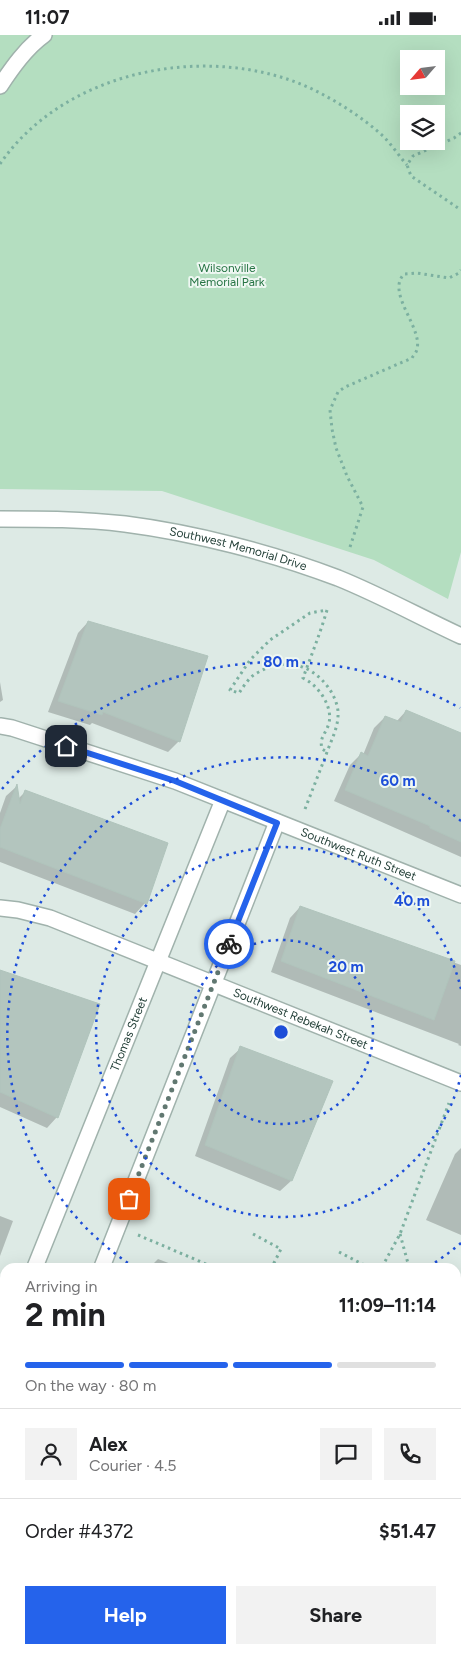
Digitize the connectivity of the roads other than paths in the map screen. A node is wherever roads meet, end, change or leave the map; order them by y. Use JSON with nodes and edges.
{"nodes":[{"id":1,"x":44,"y":35,"type":"edge"},
{"id":2,"x":0,"y":86,"type":"edge"},
{"id":3,"x":0,"y":519,"type":"edge"},
{"id":4,"x":461,"y":637,"type":"edge"},
{"id":5,"x":0,"y":726,"type":"edge"},
{"id":6,"x":223,"y":800,"type":"junction"},
{"id":7,"x":277,"y":823,"type":"junction"},
{"id":8,"x":461,"y":895,"type":"edge"},
{"id":9,"x":0,"y":908,"type":"edge"},
{"id":10,"x":158,"y":962,"type":"junction"},
{"id":11,"x":214,"y":984,"type":"junction"},
{"id":12,"x":459,"y":1082,"type":"edge"},
{"id":13,"x":37,"y":1263,"type":"edge"},
{"id":14,"x":104,"y":1263,"type":"edge"}],
"edges":[{"from":1,"to":2,"type":"street"},
{"from":3,"to":4,"type":"street","name":"Southwest Memorial Drive"},
{"from":5,"to":6,"type":"street","name":"Southwest Ruth Street"},
{"from":6,"to":7,"type":"street","name":"Southwest Ruth Street"},
{"from":6,"to":10,"type":"street","name":"Thomas Street"},
{"from":7,"to":8,"type":"street","name":"Southwest Ruth Street"},
{"from":7,"to":11,"type":"street"},
{"from":9,"to":10,"type":"street","name":"Southwest Rebekah Street"},
{"from":10,"to":11,"type":"street","name":"Southwest Rebekah Street"},
{"from":10,"to":13,"type":"street","name":"Thomas Street"},
{"from":11,"to":12,"type":"street","name":"Southwest Rebekah Street"},
{"from":11,"to":14,"type":"street"}]}
